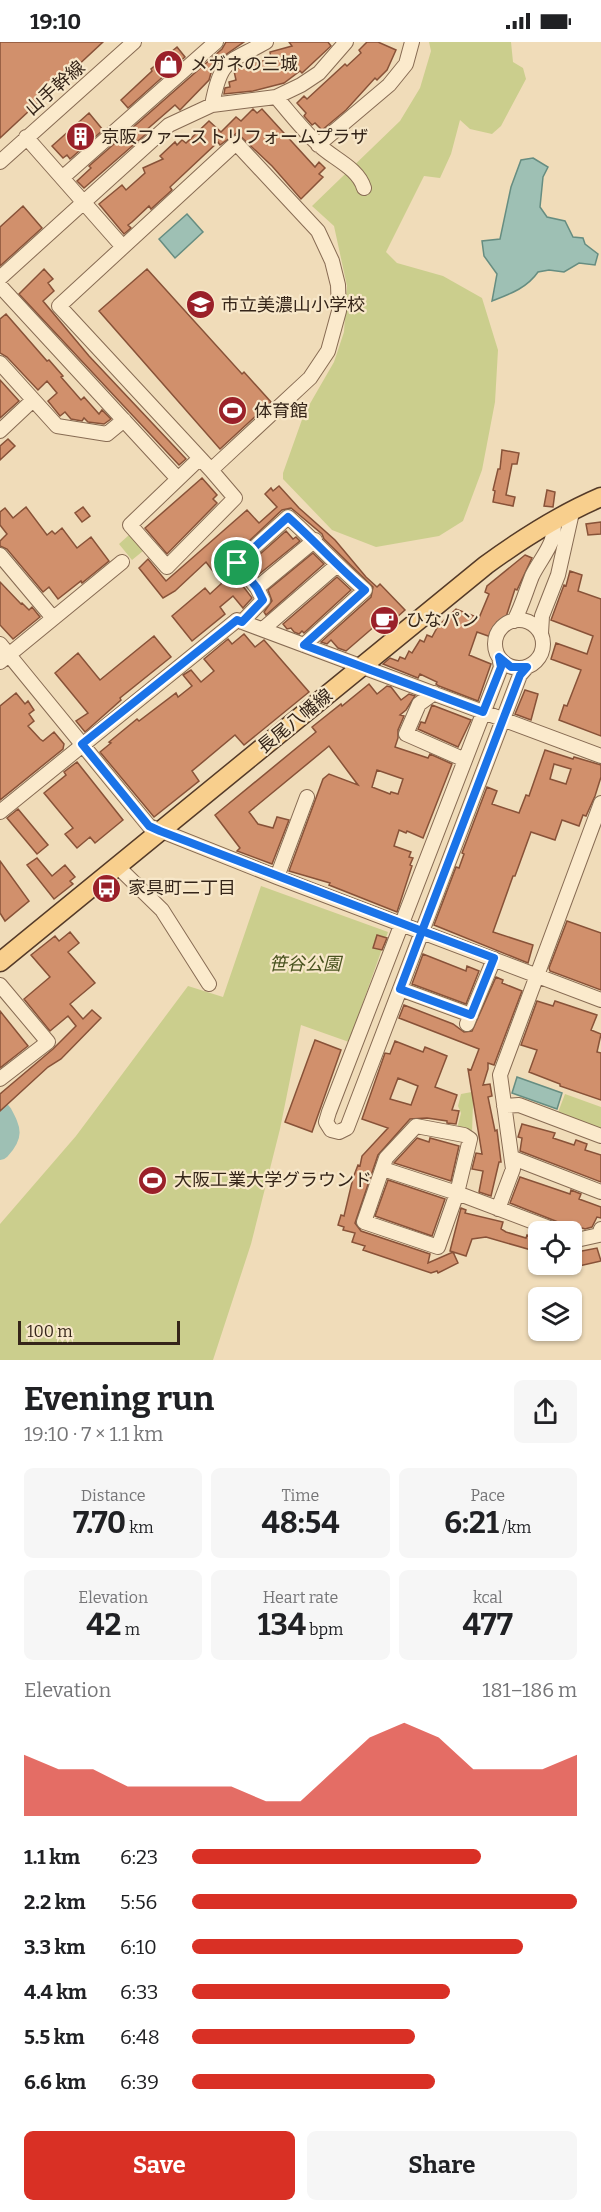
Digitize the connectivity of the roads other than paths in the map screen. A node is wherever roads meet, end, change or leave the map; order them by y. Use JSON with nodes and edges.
{"nodes":[{"id":1,"x":134,"y":42,"type":"edge"},
{"id":2,"x":216,"y":42,"type":"edge"},
{"id":3,"x":266,"y":42,"type":"edge"},
{"id":4,"x":346,"y":42,"type":"edge"},
{"id":5,"x":412,"y":42,"type":"edge"},
{"id":6,"x":276,"y":97,"type":"junction"},
{"id":7,"x":212,"y":105,"type":"junction"},
{"id":8,"x":26,"y":137,"type":"junction"},
{"id":9,"x":318,"y":145,"type":"junction"},
{"id":10,"x":0,"y":162,"type":"edge"},
{"id":11,"x":62,"y":178,"type":"junction"},
{"id":12,"x":364,"y":189,"type":"dead end"},
{"id":13,"x":85,"y":203,"type":"junction"},
{"id":14,"x":123,"y":247,"type":"junction"},
{"id":15,"x":0,"y":278,"type":"edge"},
{"id":16,"x":0,"y":286,"type":"edge"},
{"id":17,"x":0,"y":363,"type":"edge"},
{"id":18,"x":33,"y":400,"type":"junction"},
{"id":19,"x":124,"y":420,"type":"junction"},
{"id":20,"x":0,"y":431,"type":"edge"},
{"id":21,"x":201,"y":458,"type":"junction"},
{"id":22,"x":212,"y":470,"type":"junction"},
{"id":23,"x":178,"y":479,"type":"junction"},
{"id":24,"x":601,"y":497,"type":"edge"},
{"id":25,"x":279,"y":506,"type":"dead end"},
{"id":26,"x":571,"y":510,"type":"junction"},
{"id":27,"x":288,"y":517,"type":"junction"},
{"id":28,"x":554,"y":520,"type":"junction"},
{"id":29,"x":315,"y":540,"type":"junction"},
{"id":30,"x":0,"y":555,"type":"edge"},
{"id":31,"x":122,"y":562,"type":"dead end"},
{"id":32,"x":336,"y":566,"type":"junction"},
{"id":33,"x":257,"y":588,"type":"junction"},
{"id":34,"x":53,"y":618,"type":"junction"},
{"id":35,"x":239,"y":621,"type":"junction"},
{"id":36,"x":514,"y":621,"type":"junction"},
{"id":37,"x":262,"y":629,"type":"junction"},
{"id":38,"x":541,"y":633,"type":"junction"},
{"id":39,"x":304,"y":645,"type":"junction"},
{"id":40,"x":3,"y":653,"type":"edge"},
{"id":41,"x":499,"y":657,"type":"junction"},
{"id":42,"x":362,"y":666,"type":"junction"},
{"id":43,"x":527,"y":667,"type":"junction"},
{"id":44,"x":434,"y":693,"type":"junction"},
{"id":45,"x":483,"y":712,"type":"junction"},
{"id":46,"x":503,"y":720,"type":"junction"},
{"id":47,"x":82,"y":744,"type":"junction"},
{"id":48,"x":601,"y":756,"type":"edge"},
{"id":49,"x":465,"y":760,"type":"junction"},
{"id":50,"x":457,"y":781,"type":"junction"},
{"id":51,"x":477,"y":789,"type":"junction"},
{"id":52,"x":307,"y":797,"type":"dead end"},
{"id":53,"x":601,"y":803,"type":"edge"},
{"id":54,"x":0,"y":812,"type":"edge"},
{"id":55,"x":160,"y":831,"type":"junction"},
{"id":56,"x":429,"y":852,"type":"junction"},
{"id":57,"x":449,"y":860,"type":"junction"},
{"id":58,"x":118,"y":867,"type":"junction"},
{"id":59,"x":278,"y":877,"type":"junction"},
{"id":60,"x":402,"y":924,"type":"junction"},
{"id":61,"x":422,"y":931,"type":"junction"},
{"id":62,"x":494,"y":958,"type":"junction"},
{"id":63,"x":0,"y":962,"type":"edge"},
{"id":64,"x":536,"y":975,"type":"junction"},
{"id":65,"x":209,"y":984,"type":"dead end"},
{"id":66,"x":0,"y":986,"type":"edge"},
{"id":67,"x":375,"y":993,"type":"junction"},
{"id":68,"x":398,"y":995,"type":"junction"},
{"id":69,"x":601,"y":1000,"type":"edge"},
{"id":70,"x":348,"y":1063,"type":"junction"},
{"id":71,"x":369,"y":1071,"type":"junction"},
{"id":72,"x":0,"y":1079,"type":"edge"},
{"id":73,"x":504,"y":1106,"type":"junction"},
{"id":74,"x":601,"y":1136,"type":"edge"},
{"id":75,"x":513,"y":1158,"type":"junction"},
{"id":76,"x":383,"y":1169,"type":"junction"},
{"id":77,"x":601,"y":1192,"type":"edge"},
{"id":78,"x":458,"y":1193,"type":"junction"},
{"id":79,"x":498,"y":1209,"type":"junction"},
{"id":80,"x":530,"y":1221,"type":"edge"},
{"id":81,"x":601,"y":1228,"type":"edge"},
{"id":82,"x":582,"y":1239,"type":"edge"}],
"edges":[{"from":1,"to":8,"type":"street","name":"山手幹線"},
{"from":2,"to":11,"type":"street"},
{"from":3,"to":7,"type":"street"},
{"from":4,"to":6,"type":"street"},
{"from":5,"to":9,"type":"street"},
{"from":6,"to":7,"type":"street"},
{"from":6,"to":9,"type":"street"},
{"from":7,"to":13,"type":"street"},
{"from":8,"to":10,"type":"street","name":"山手幹線"},
{"from":8,"to":11,"type":"street"},
{"from":9,"to":12,"type":"street"},
{"from":11,"to":13,"type":"street"},
{"from":13,"to":14,"type":"street"},
{"from":13,"to":15,"type":"street"},
{"from":14,"to":21,"type":"street"},
{"from":14,"to":22,"type":"street"},
{"from":16,"to":19,"type":"street"},
{"from":17,"to":18,"type":"street"},
{"from":18,"to":19,"type":"street"},
{"from":18,"to":20,"type":"street"},
{"from":19,"to":23,"type":"street"},
{"from":21,"to":22,"type":"street"},
{"from":21,"to":23,"type":"street"},
{"from":22,"to":23,"type":"street"},
{"from":24,"to":26,"type":"main road","name":"長尾八幡線"},
{"from":25,"to":27,"type":"street"},
{"from":26,"to":28,"type":"main road","name":"長尾八幡線"},
{"from":26,"to":38,"type":"street"},
{"from":27,"to":29,"type":"street"},
{"from":27,"to":33,"type":"street"},
{"from":28,"to":36,"type":"street"},
{"from":28,"to":42,"type":"main road","name":"長尾八幡線"},
{"from":29,"to":32,"type":"street"},
{"from":29,"to":33,"type":"street"},
{"from":30,"to":34,"type":"street"},
{"from":31,"to":34,"type":"street"},
{"from":32,"to":37,"type":"street"},
{"from":32,"to":39,"type":"street"},
{"from":33,"to":35,"type":"street"},
{"from":34,"to":40,"type":"street"},
{"from":35,"to":37,"type":"street"},
{"from":35,"to":47,"type":"street"},
{"from":36,"to":38,"type":"street"},
{"from":36,"to":41,"type":"street"},
{"from":37,"to":39,"type":"street"},
{"from":38,"to":43,"type":"street"},
{"from":39,"to":42,"type":"street"},
{"from":40,"to":47,"type":"street"},
{"from":41,"to":43,"type":"street"},
{"from":41,"to":45,"type":"street"},
{"from":42,"to":44,"type":"street"},
{"from":42,"to":55,"type":"main road","name":"長尾八幡線"},
{"from":43,"to":46,"type":"street"},
{"from":44,"to":45,"type":"street"},
{"from":44,"to":49,"type":"street"},
{"from":45,"to":46,"type":"street"},
{"from":45,"to":49,"type":"street"},
{"from":46,"to":48,"type":"street"},
{"from":46,"to":51,"type":"street"},
{"from":47,"to":54,"type":"street"},
{"from":47,"to":55,"type":"street"},
{"from":49,"to":50,"type":"street"},
{"from":50,"to":51,"type":"street"},
{"from":50,"to":56,"type":"street"},
{"from":51,"to":57,"type":"street"},
{"from":52,"to":59,"type":"street"},
{"from":53,"to":64,"type":"street"},
{"from":55,"to":58,"type":"main road","name":"長尾八幡線"},
{"from":55,"to":59,"type":"street"},
{"from":56,"to":57,"type":"street"},
{"from":56,"to":60,"type":"street"},
{"from":57,"to":61,"type":"street"},
{"from":58,"to":63,"type":"main road","name":"長尾八幡線"},
{"from":58,"to":65,"type":"street"},
{"from":59,"to":60,"type":"street"},
{"from":60,"to":61,"type":"street"},
{"from":60,"to":67,"type":"street"},
{"from":61,"to":62,"type":"street"},
{"from":61,"to":68,"type":"street"},
{"from":62,"to":64,"type":"street"},
{"from":62,"to":68,"type":"street"},
{"from":64,"to":69,"type":"street"},
{"from":64,"to":73,"type":"street"},
{"from":66,"to":72,"type":"street"},
{"from":67,"to":68,"type":"street"},
{"from":67,"to":70,"type":"street"},
{"from":68,"to":71,"type":"street"},
{"from":70,"to":71,"type":"street"},
{"from":70,"to":71,"type":"street"},
{"from":73,"to":74,"type":"street"},
{"from":73,"to":75,"type":"street"},
{"from":75,"to":77,"type":"street"},
{"from":75,"to":79,"type":"street"},
{"from":76,"to":78,"type":"street"},
{"from":76,"to":78,"type":"street"},
{"from":76,"to":78,"type":"street"},
{"from":78,"to":79,"type":"street"},
{"from":79,"to":80,"type":"street"},
{"from":81,"to":82,"type":"street"}]}
